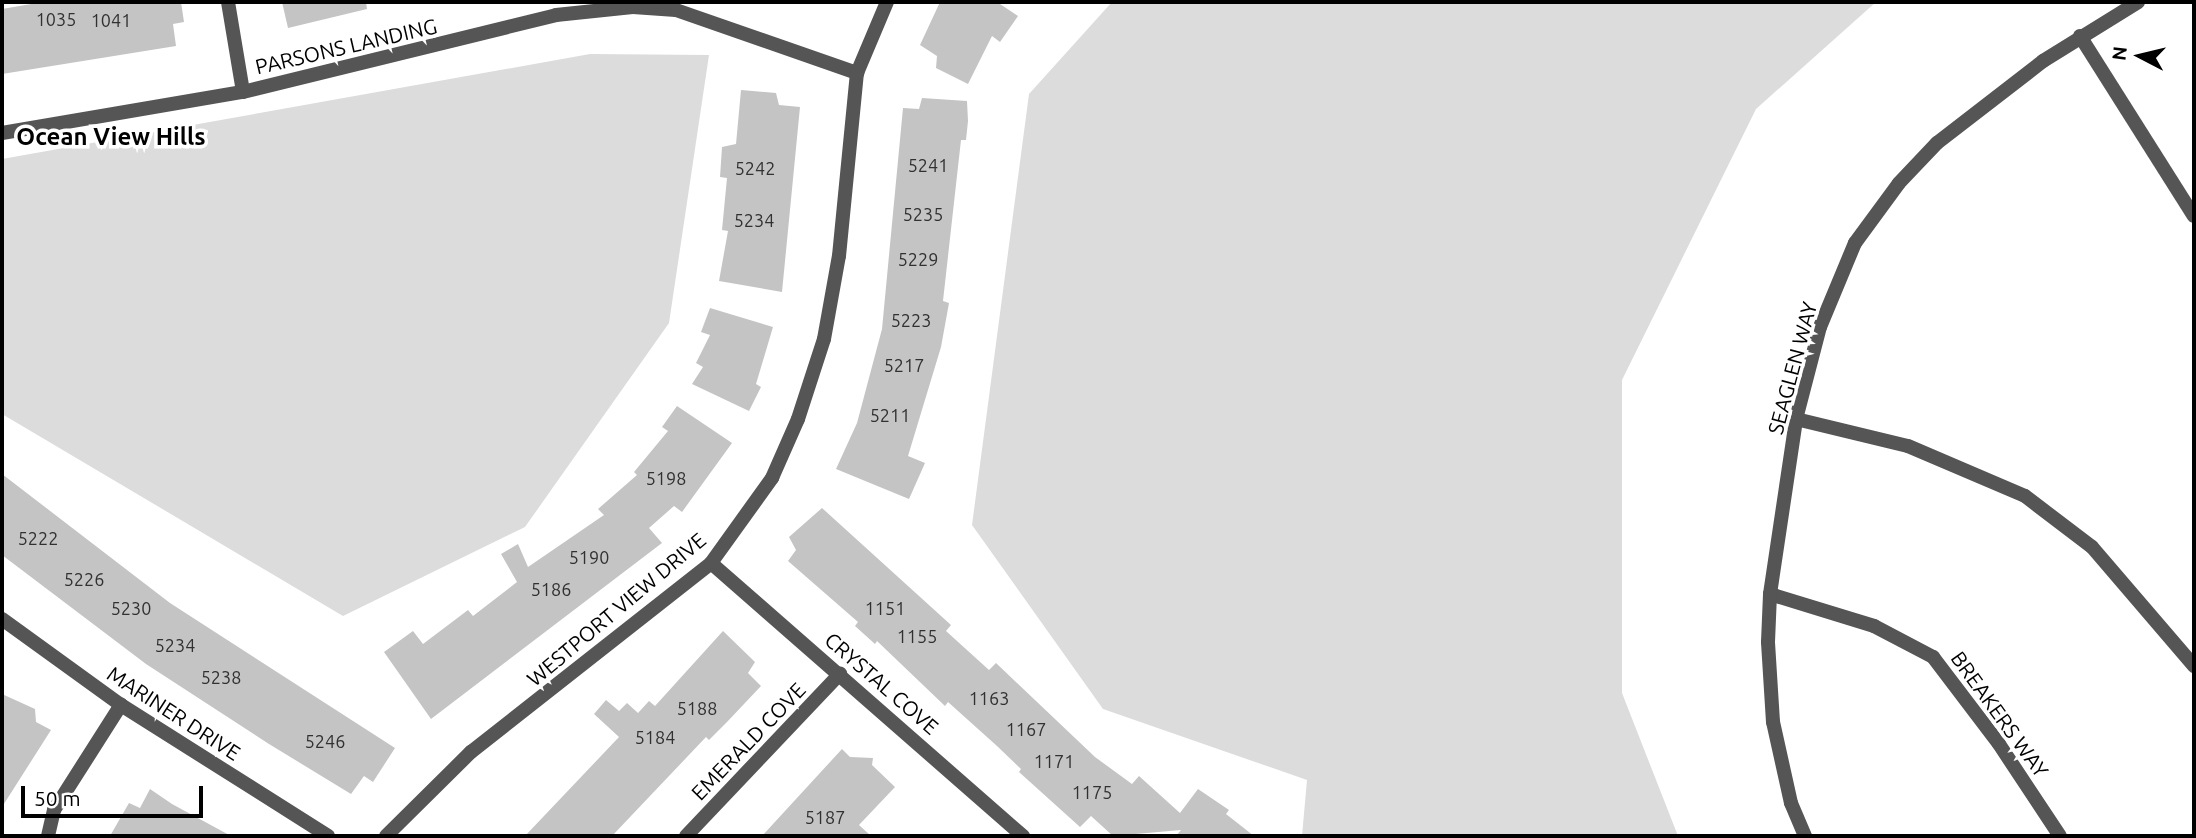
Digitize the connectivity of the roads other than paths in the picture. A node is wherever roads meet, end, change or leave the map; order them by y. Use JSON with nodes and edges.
{"nodes":[{"id":1,"x":228,"y":2,"type":"edge"},
{"id":2,"x":887,"y":2,"type":"edge"},
{"id":3,"x":2138,"y":2,"type":"edge"},
{"id":4,"x":2080,"y":36,"type":"junction"},
{"id":5,"x":857,"y":73,"type":"junction"},
{"id":6,"x":243,"y":92,"type":"junction"},
{"id":7,"x":2,"y":133,"type":"edge"},
{"id":8,"x":2194,"y":216,"type":"edge"},
{"id":9,"x":1796,"y":419,"type":"junction"},
{"id":10,"x":711,"y":563,"type":"junction"},
{"id":11,"x":1770,"y":594,"type":"junction"},
{"id":12,"x":2,"y":619,"type":"edge"},
{"id":13,"x":2194,"y":666,"type":"edge"},
{"id":14,"x":841,"y":674,"type":"junction"},
{"id":15,"x":121,"y":705,"type":"junction"},
{"id":16,"x":48,"y":836,"type":"edge"},
{"id":17,"x":328,"y":836,"type":"edge"},
{"id":18,"x":386,"y":836,"type":"edge"},
{"id":19,"x":686,"y":836,"type":"edge"},
{"id":20,"x":1023,"y":836,"type":"edge"},
{"id":21,"x":1805,"y":836,"type":"edge"},
{"id":22,"x":2060,"y":836,"type":"edge"}],
"edges":[{"from":1,"to":6,"type":"street"},
{"from":2,"to":5,"type":"street","name":"WESTPORT VIEW DRIVE"},
{"from":3,"to":4,"type":"street","name":"SEAGLEN WAY"},
{"from":4,"to":8,"type":"street"},
{"from":4,"to":9,"type":"street","name":"SEAGLEN WAY"},
{"from":5,"to":6,"type":"street","name":"PARSONS LANDING"},
{"from":5,"to":10,"type":"street","name":"WESTPORT VIEW DRIVE"},
{"from":6,"to":7,"type":"street","name":"PARSONS LANDING"},
{"from":9,"to":11,"type":"street","name":"SEAGLEN WAY"},
{"from":9,"to":13,"type":"street"},
{"from":10,"to":14,"type":"street","name":"CRYSTAL COVE"},
{"from":10,"to":18,"type":"street","name":"WESTPORT VIEW DRIVE"},
{"from":11,"to":21,"type":"street","name":"SEAGLEN WAY"},
{"from":11,"to":22,"type":"street","name":"BREAKERS WAY"},
{"from":12,"to":15,"type":"street","name":"MARINER DRIVE"},
{"from":14,"to":19,"type":"street","name":"EMERALD COVE"},
{"from":14,"to":20,"type":"street","name":"CRYSTAL COVE"},
{"from":15,"to":16,"type":"street"},
{"from":15,"to":17,"type":"street","name":"MARINER DRIVE"}]}
